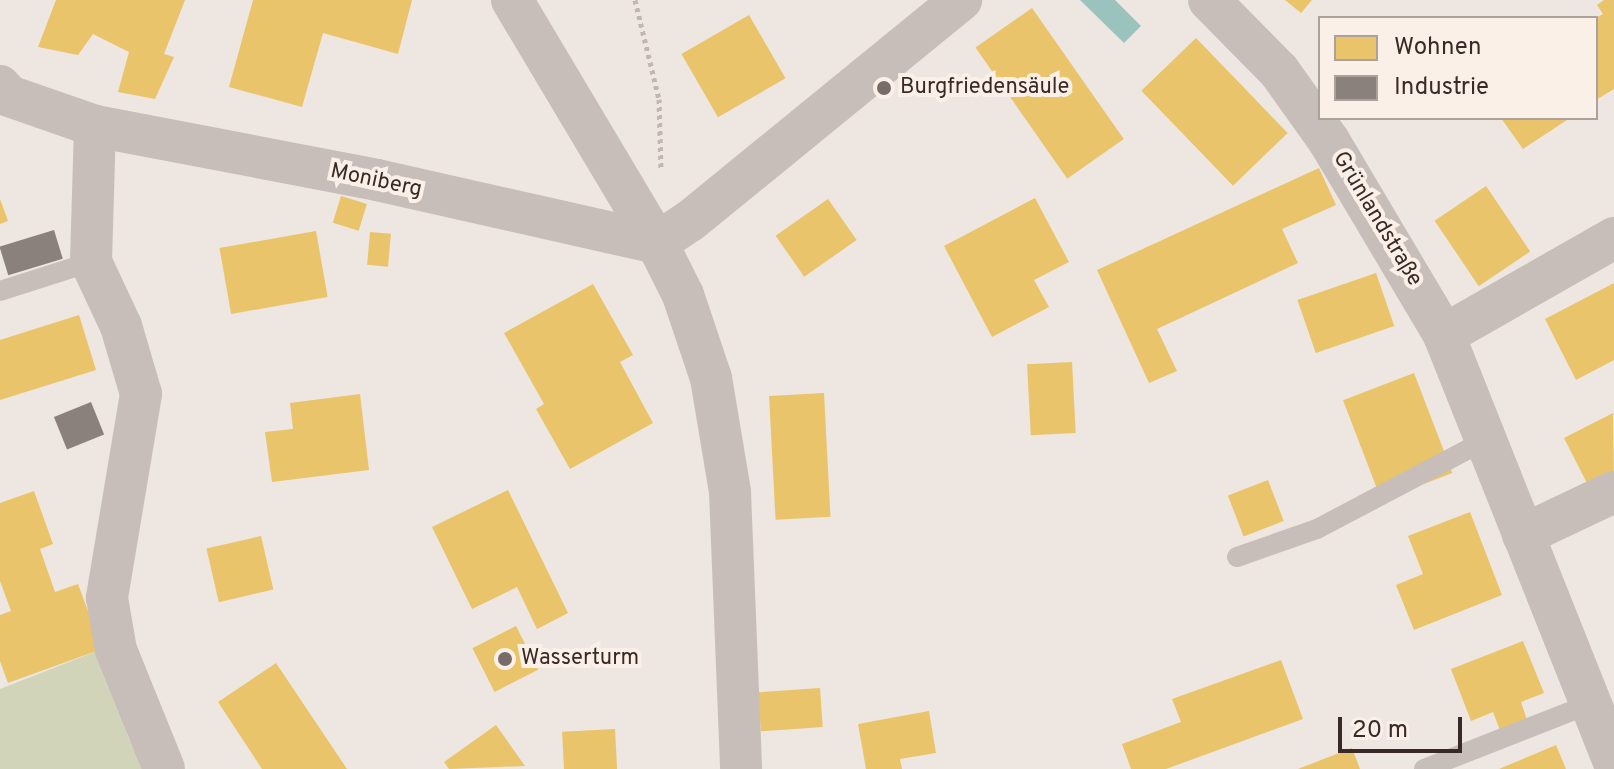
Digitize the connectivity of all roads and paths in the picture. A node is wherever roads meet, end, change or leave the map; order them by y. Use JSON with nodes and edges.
{"nodes":[{"id":1,"x":512,"y":0,"type":"edge"},
{"id":2,"x":635,"y":0,"type":"edge"},
{"id":3,"x":961,"y":0,"type":"edge"},
{"id":4,"x":1209,"y":0,"type":"edge"},
{"id":5,"x":0,"y":86,"type":"edge"},
{"id":6,"x":95,"y":126,"type":"junction"},
{"id":7,"x":647,"y":230,"type":"junction"},
{"id":8,"x":1614,"y":238,"type":"edge"},
{"id":9,"x":91,"y":262,"type":"junction"},
{"id":10,"x":0,"y":291,"type":"edge"},
{"id":11,"x":1444,"y":335,"type":"junction"},
{"id":12,"x":1486,"y":440,"type":"junction"},
{"id":13,"x":1614,"y":492,"type":"edge"},
{"id":14,"x":1523,"y":535,"type":"junction"},
{"id":15,"x":1237,"y":557,"type":"dead end"},
{"id":16,"x":1604,"y":728,"type":"edge"},
{"id":17,"x":164,"y":769,"type":"edge"},
{"id":18,"x":741,"y":769,"type":"edge"},
{"id":19,"x":1424,"y":769,"type":"edge"}],
"edges":[{"from":1,"to":7,"type":"street"},
{"from":2,"to":7,"type":"path"},
{"from":3,"to":7,"type":"street"},
{"from":4,"to":11,"type":"street","name":"Grünlandstraße"},
{"from":5,"to":6,"type":"street","name":"Moniberg"},
{"from":6,"to":7,"type":"street","name":"Moniberg"},
{"from":6,"to":9,"type":"street"},
{"from":7,"to":18,"type":"street"},
{"from":8,"to":11,"type":"street"},
{"from":9,"to":10,"type":"lane"},
{"from":9,"to":17,"type":"street"},
{"from":11,"to":12,"type":"street","name":"Grünlandstraße"},
{"from":12,"to":14,"type":"street","name":"Grünlandstraße"},
{"from":12,"to":15,"type":"lane"},
{"from":13,"to":14,"type":"street"},
{"from":14,"to":16,"type":"street","name":"Grünlandstraße"},
{"from":16,"to":19,"type":"lane","name":"Grünlandstraße"}]}
